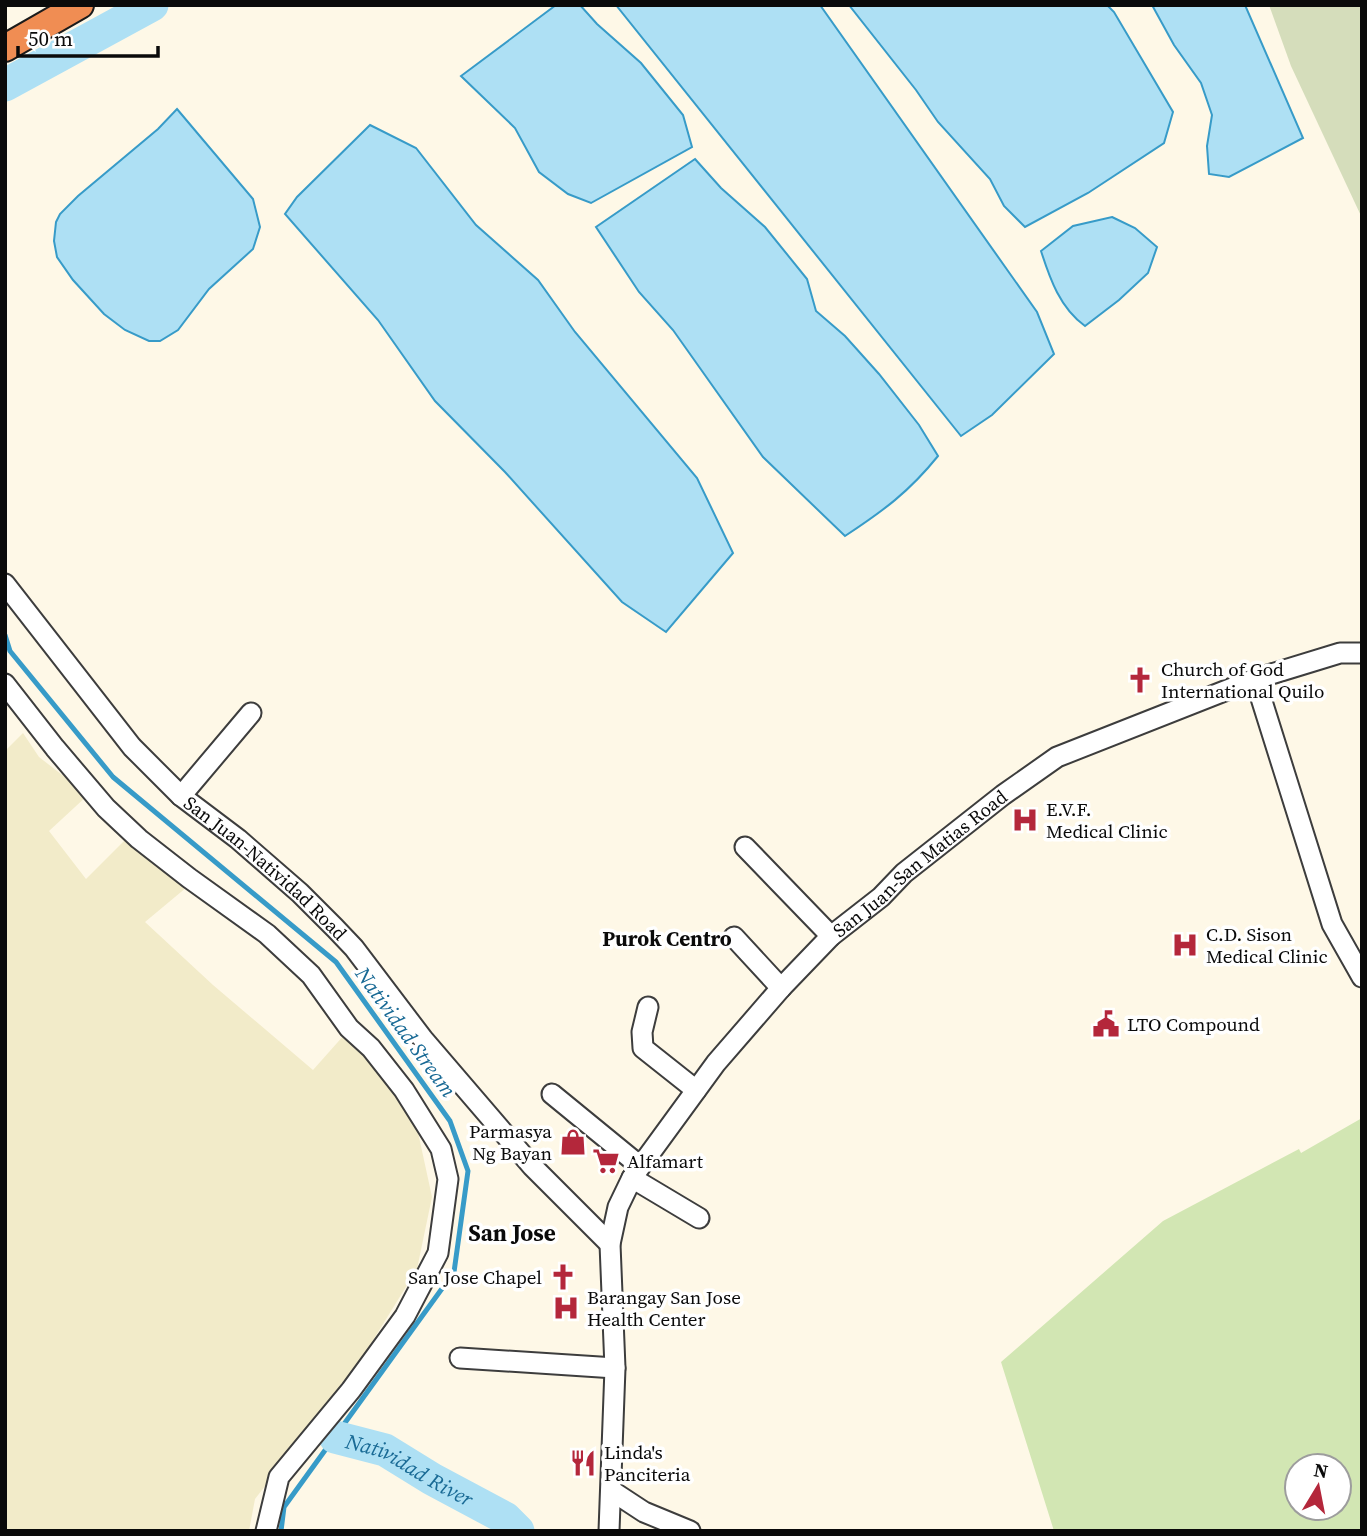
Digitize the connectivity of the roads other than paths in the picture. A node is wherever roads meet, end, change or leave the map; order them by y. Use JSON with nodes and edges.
{"nodes":[{"id":1,"x":80,"y":5,"type":"edge"},
{"id":2,"x":5,"y":48,"type":"edge"},
{"id":3,"x":5,"y":584,"type":"edge"},
{"id":4,"x":1362,"y":653,"type":"edge"},
{"id":5,"x":1255,"y":678,"type":"junction"},
{"id":6,"x":5,"y":684,"type":"edge"},
{"id":7,"x":251,"y":713,"type":"dead end"},
{"id":8,"x":181,"y":796,"type":"junction"},
{"id":9,"x":745,"y":847,"type":"dead end"},
{"id":10,"x":831,"y":936,"type":"junction"},
{"id":11,"x":734,"y":937,"type":"dead end"},
{"id":12,"x":1362,"y":977,"type":"edge"},
{"id":13,"x":781,"y":988,"type":"junction"},
{"id":14,"x":648,"y":1007,"type":"dead end"},
{"id":15,"x":696,"y":1090,"type":"junction"},
{"id":16,"x":552,"y":1094,"type":"dead end"},
{"id":17,"x":636,"y":1172,"type":"junction"},
{"id":18,"x":699,"y":1218,"type":"dead end"},
{"id":19,"x":610,"y":1244,"type":"junction"},
{"id":20,"x":460,"y":1358,"type":"dead end"},
{"id":21,"x":615,"y":1368,"type":"junction"},
{"id":22,"x":612,"y":1491,"type":"junction"},
{"id":23,"x":266,"y":1531,"type":"edge"},
{"id":24,"x":609,"y":1531,"type":"edge"},
{"id":25,"x":691,"y":1531,"type":"edge"}],
"edges":[{"from":1,"to":2,"type":"highway"},
{"from":3,"to":8,"type":"street","name":"San Juan-Natividad Road"},
{"from":4,"to":5,"type":"street","name":"San Juan-San Matias Road"},
{"from":5,"to":10,"type":"street","name":"San Juan-San Matias Road"},
{"from":5,"to":12,"type":"street"},
{"from":6,"to":23,"type":"street"},
{"from":7,"to":8,"type":"street"},
{"from":8,"to":19,"type":"street","name":"San Juan-Natividad Road"},
{"from":9,"to":10,"type":"street"},
{"from":10,"to":13,"type":"street","name":"San Juan-San Matias Road"},
{"from":11,"to":13,"type":"street"},
{"from":13,"to":15,"type":"street","name":"San Juan-San Matias Road"},
{"from":14,"to":15,"type":"street"},
{"from":15,"to":17,"type":"street","name":"San Juan-San Matias Road"},
{"from":16,"to":17,"type":"street"},
{"from":17,"to":18,"type":"street"},
{"from":17,"to":19,"type":"street","name":"San Juan-San Matias Road"},
{"from":19,"to":21,"type":"street","name":"San Juan-San Matias Road"},
{"from":20,"to":21,"type":"street"},
{"from":21,"to":22,"type":"street","name":"San Juan-San Matias Road"},
{"from":22,"to":24,"type":"street","name":"San Juan-San Matias Road"},
{"from":22,"to":25,"type":"street"}]}
